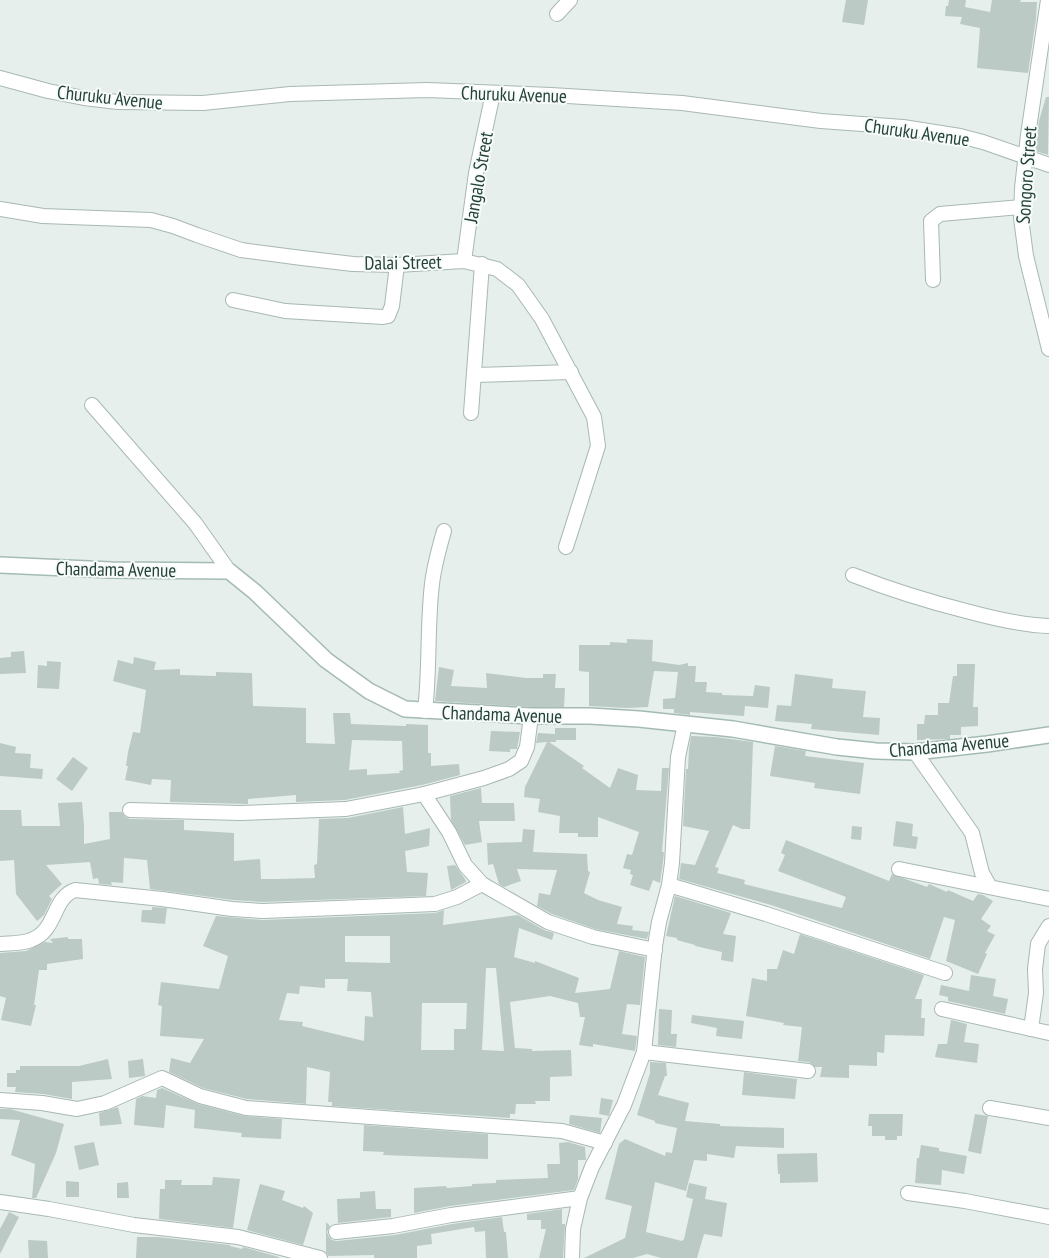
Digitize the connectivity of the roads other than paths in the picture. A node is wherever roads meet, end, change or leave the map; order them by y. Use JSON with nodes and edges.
{"nodes":[{"id":1,"x":570,"y":0,"type":"edge"},
{"id":2,"x":1046,"y":0,"type":"edge"},
{"id":3,"x":558,"y":14,"type":"dead end"},
{"id":4,"x":0,"y":78,"type":"edge"},
{"id":5,"x":494,"y":93,"type":"junction"},
{"id":6,"x":1026,"y":157,"type":"junction"},
{"id":7,"x":1049,"y":166,"type":"edge"},
{"id":8,"x":1021,"y":207,"type":"junction"},
{"id":9,"x":0,"y":209,"type":"edge"},
{"id":10,"x":464,"y":260,"type":"junction"},
{"id":11,"x":397,"y":264,"type":"junction"},
{"id":12,"x":482,"y":264,"type":"junction"},
{"id":13,"x":933,"y":280,"type":"dead end"},
{"id":14,"x":234,"y":300,"type":"dead end"},
{"id":15,"x":1049,"y":349,"type":"edge"},
{"id":16,"x":571,"y":372,"type":"junction"},
{"id":17,"x":475,"y":375,"type":"junction"},
{"id":18,"x":92,"y":405,"type":"dead end"},
{"id":19,"x":471,"y":413,"type":"dead end"},
{"id":20,"x":444,"y":531,"type":"dead end"},
{"id":21,"x":566,"y":547,"type":"dead end"},
{"id":22,"x":0,"y":565,"type":"edge"},
{"id":23,"x":230,"y":571,"type":"junction"},
{"id":24,"x":853,"y":575,"type":"dead end"},
{"id":25,"x":1049,"y":626,"type":"edge"},
{"id":26,"x":425,"y":712,"type":"junction"},
{"id":27,"x":531,"y":716,"type":"junction"},
{"id":28,"x":685,"y":724,"type":"junction"},
{"id":29,"x":1049,"y":734,"type":"edge"},
{"id":30,"x":915,"y":752,"type":"junction"},
{"id":31,"x":424,"y":794,"type":"junction"},
{"id":32,"x":130,"y":810,"type":"dead end"},
{"id":33,"x":899,"y":869,"type":"dead end"},
{"id":34,"x":482,"y":884,"type":"junction"},
{"id":35,"x":669,"y":885,"type":"junction"},
{"id":36,"x":990,"y":887,"type":"junction"},
{"id":37,"x":1049,"y":899,"type":"edge"},
{"id":38,"x":1049,"y":926,"type":"edge"},
{"id":39,"x":0,"y":944,"type":"edge"},
{"id":40,"x":655,"y":950,"type":"junction"},
{"id":41,"x":945,"y":973,"type":"dead end"},
{"id":42,"x":942,"y":1009,"type":"dead end"},
{"id":43,"x":1031,"y":1029,"type":"junction"},
{"id":44,"x":1049,"y":1032,"type":"edge"},
{"id":45,"x":644,"y":1052,"type":"junction"},
{"id":46,"x":808,"y":1071,"type":"dead end"},
{"id":47,"x":0,"y":1100,"type":"edge"},
{"id":48,"x":990,"y":1108,"type":"dead end"},
{"id":49,"x":1049,"y":1118,"type":"edge"},
{"id":50,"x":605,"y":1143,"type":"junction"},
{"id":51,"x":908,"y":1193,"type":"dead end"},
{"id":52,"x":580,"y":1198,"type":"junction"},
{"id":53,"x":0,"y":1202,"type":"edge"},
{"id":54,"x":1049,"y":1217,"type":"edge"},
{"id":55,"x":336,"y":1232,"type":"dead end"},
{"id":56,"x":320,"y":1258,"type":"edge"},
{"id":57,"x":572,"y":1258,"type":"edge"}],
"edges":[{"from":1,"to":3,"type":"street"},
{"from":2,"to":6,"type":"street","name":"Songoro Street"},
{"from":4,"to":5,"type":"street","name":"Churuku Avenue"},
{"from":5,"to":6,"type":"street","name":"Churuku Avenue"},
{"from":5,"to":10,"type":"street","name":"Jangalo Street"},
{"from":6,"to":7,"type":"street","name":"Churuku Avenue"},
{"from":6,"to":8,"type":"street","name":"Songoro Street"},
{"from":8,"to":13,"type":"street"},
{"from":8,"to":15,"type":"street","name":"Songoro Street"},
{"from":9,"to":11,"type":"street","name":"Dalai Street"},
{"from":10,"to":11,"type":"street","name":"Dalai Street"},
{"from":10,"to":12,"type":"street","name":"Dalai Street"},
{"from":11,"to":14,"type":"street"},
{"from":12,"to":16,"type":"street","name":"Dalai Street"},
{"from":12,"to":17,"type":"street"},
{"from":16,"to":17,"type":"street"},
{"from":16,"to":21,"type":"street","name":"Dalai Street"},
{"from":17,"to":19,"type":"street"},
{"from":18,"to":23,"type":"street"},
{"from":20,"to":26,"type":"street"},
{"from":22,"to":23,"type":"street","name":"Chandama Avenue"},
{"from":23,"to":26,"type":"street","name":"Chandama Avenue"},
{"from":24,"to":25,"type":"street"},
{"from":26,"to":27,"type":"street","name":"Chandama Avenue"},
{"from":27,"to":28,"type":"street","name":"Chandama Avenue"},
{"from":27,"to":31,"type":"street"},
{"from":28,"to":30,"type":"street","name":"Chandama Avenue"},
{"from":28,"to":35,"type":"street"},
{"from":29,"to":30,"type":"street","name":"Chandama Avenue"},
{"from":30,"to":36,"type":"street"},
{"from":31,"to":32,"type":"street"},
{"from":31,"to":34,"type":"street"},
{"from":33,"to":36,"type":"street"},
{"from":34,"to":39,"type":"street"},
{"from":34,"to":40,"type":"street"},
{"from":35,"to":40,"type":"street"},
{"from":35,"to":41,"type":"street"},
{"from":36,"to":37,"type":"street"},
{"from":38,"to":43,"type":"street"},
{"from":40,"to":45,"type":"street"},
{"from":42,"to":43,"type":"street"},
{"from":43,"to":44,"type":"street"},
{"from":45,"to":46,"type":"street"},
{"from":45,"to":50,"type":"street"},
{"from":47,"to":50,"type":"street"},
{"from":48,"to":49,"type":"street"},
{"from":50,"to":52,"type":"street"},
{"from":51,"to":54,"type":"street"},
{"from":52,"to":55,"type":"street"},
{"from":52,"to":57,"type":"street"},
{"from":53,"to":56,"type":"street"}]}
